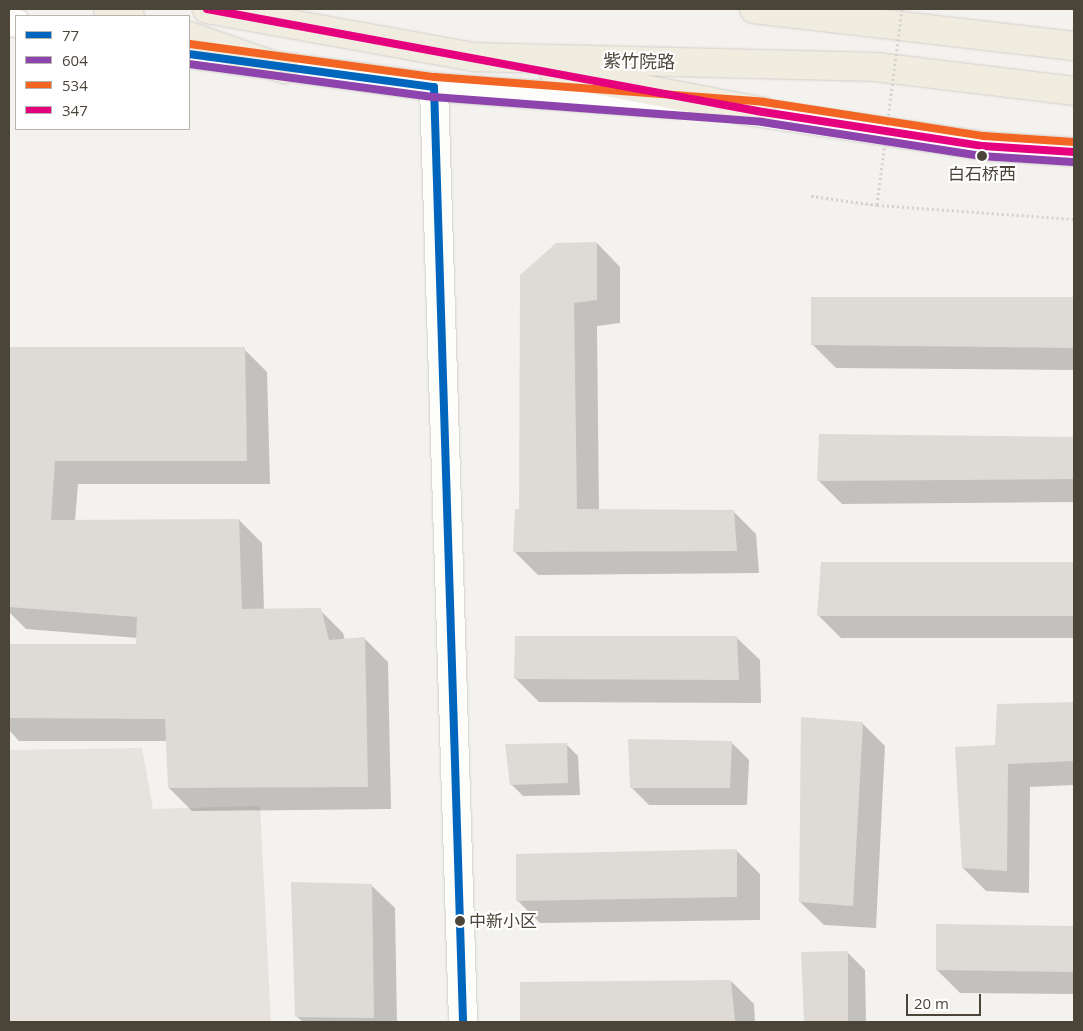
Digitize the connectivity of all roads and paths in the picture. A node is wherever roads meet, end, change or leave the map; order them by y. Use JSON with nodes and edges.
{"nodes":[{"id":1,"x":108,"y":9,"type":"edge"},
{"id":2,"x":207,"y":9,"type":"edge"},
{"id":3,"x":754,"y":9,"type":"edge"},
{"id":4,"x":902,"y":9,"type":"edge"},
{"id":5,"x":127,"y":15,"type":"edge"},
{"id":6,"x":190,"y":36,"type":"edge"},
{"id":7,"x":1074,"y":46,"type":"edge"},
{"id":8,"x":190,"y":54,"type":"edge"},
{"id":9,"x":474,"y":57,"type":"junction"},
{"id":10,"x":284,"y":69,"type":"junction"},
{"id":11,"x":434,"y":87,"type":"junction"},
{"id":12,"x":1074,"y":91,"type":"edge"},
{"id":13,"x":763,"y":112,"type":"junction"},
{"id":14,"x":1074,"y":152,"type":"edge"},
{"id":15,"x":811,"y":196,"type":"dead end"},
{"id":16,"x":877,"y":204,"type":"junction"},
{"id":17,"x":1074,"y":219,"type":"edge"},
{"id":18,"x":462,"y":1022,"type":"edge"}],
"edges":[{"from":1,"to":5,"type":"highway"},
{"from":2,"to":9,"type":"highway","name":"紫竹院路"},
{"from":3,"to":7,"type":"highway"},
{"from":4,"to":16,"type":"path","bridge":true},
{"from":6,"to":10,"type":"highway"},
{"from":8,"to":10,"type":"street"},
{"from":9,"to":12,"type":"highway","name":"紫竹院路"},
{"from":9,"to":13,"type":"highway"},
{"from":10,"to":11,"type":"street"},
{"from":11,"to":13,"type":"street"},
{"from":11,"to":18,"type":"street"},
{"from":13,"to":14,"type":"street"},
{"from":15,"to":16,"type":"path"},
{"from":16,"to":17,"type":"path","bridge":true}]}
